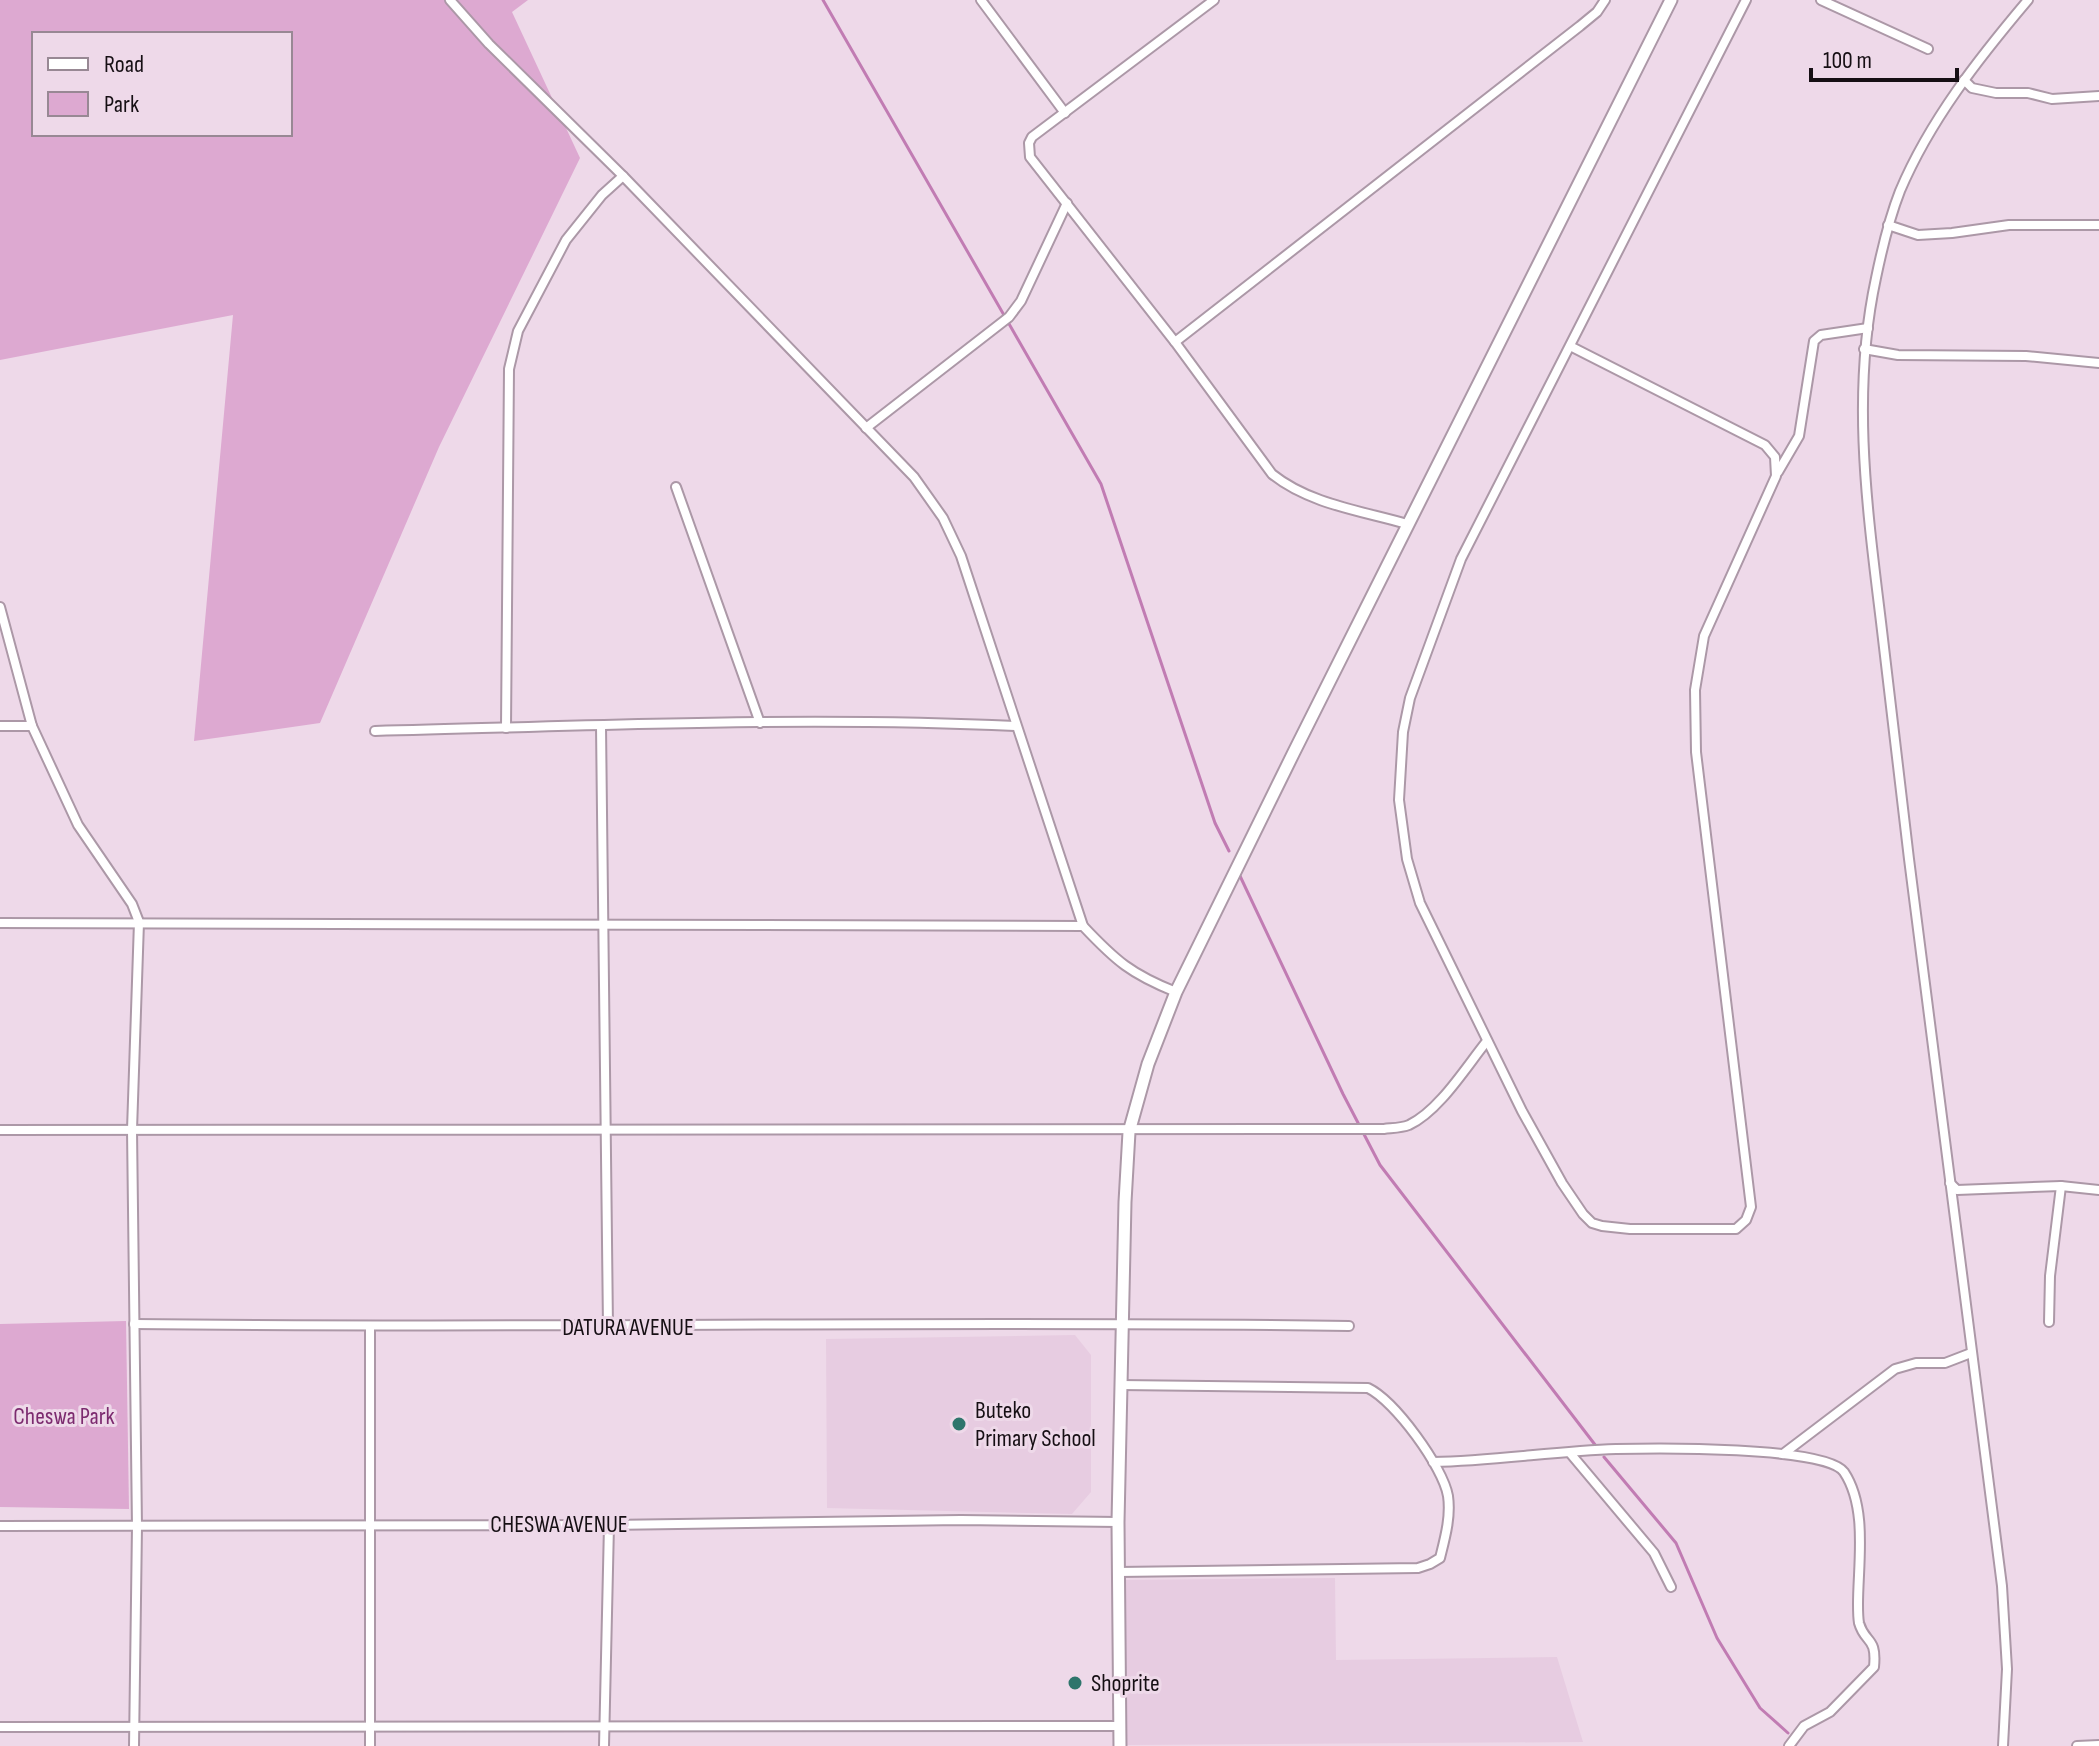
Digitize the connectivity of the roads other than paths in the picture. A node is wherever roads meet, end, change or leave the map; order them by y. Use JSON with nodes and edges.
{"nodes":[{"id":1,"x":450,"y":0,"type":"edge"},
{"id":2,"x":981,"y":0,"type":"edge"},
{"id":3,"x":1214,"y":0,"type":"edge"},
{"id":4,"x":1605,"y":0,"type":"edge"},
{"id":5,"x":1671,"y":0,"type":"edge"},
{"id":6,"x":1746,"y":0,"type":"edge"},
{"id":7,"x":1821,"y":0,"type":"edge"},
{"id":8,"x":2028,"y":0,"type":"edge"},
{"id":9,"x":1928,"y":49,"type":"dead end"},
{"id":10,"x":1964,"y":80,"type":"junction"},
{"id":11,"x":2099,"y":96,"type":"edge"},
{"id":12,"x":1065,"y":113,"type":"junction"},
{"id":13,"x":623,"y":176,"type":"junction"},
{"id":14,"x":1067,"y":203,"type":"junction"},
{"id":15,"x":1888,"y":225,"type":"junction"},
{"id":16,"x":2099,"y":225,"type":"edge"},
{"id":17,"x":1868,"y":328,"type":"junction"},
{"id":18,"x":1175,"y":342,"type":"junction"},
{"id":19,"x":1570,"y":346,"type":"junction"},
{"id":20,"x":1864,"y":349,"type":"junction"},
{"id":21,"x":2099,"y":363,"type":"edge"},
{"id":22,"x":866,"y":428,"type":"junction"},
{"id":23,"x":1776,"y":476,"type":"junction"},
{"id":24,"x":676,"y":487,"type":"dead end"},
{"id":25,"x":1407,"y":524,"type":"junction"},
{"id":26,"x":0,"y":607,"type":"edge"},
{"id":27,"x":760,"y":723,"type":"junction"},
{"id":28,"x":0,"y":726,"type":"edge"},
{"id":29,"x":32,"y":726,"type":"junction"},
{"id":30,"x":601,"y":726,"type":"junction"},
{"id":31,"x":1015,"y":726,"type":"junction"},
{"id":32,"x":506,"y":728,"type":"junction"},
{"id":33,"x":375,"y":731,"type":"dead end"},
{"id":34,"x":139,"y":922,"type":"junction"},
{"id":35,"x":0,"y":923,"type":"edge"},
{"id":36,"x":603,"y":926,"type":"junction"},
{"id":37,"x":1083,"y":926,"type":"junction"},
{"id":38,"x":1176,"y":992,"type":"junction"},
{"id":39,"x":1487,"y":1041,"type":"junction"},
{"id":40,"x":0,"y":1130,"type":"edge"},
{"id":41,"x":132,"y":1130,"type":"junction"},
{"id":42,"x":606,"y":1132,"type":"junction"},
{"id":43,"x":1129,"y":1132,"type":"junction"},
{"id":44,"x":1949,"y":1183,"type":"junction"},
{"id":45,"x":2061,"y":1186,"type":"junction"},
{"id":46,"x":2099,"y":1190,"type":"edge"},
{"id":47,"x":2049,"y":1322,"type":"dead end"},
{"id":48,"x":1122,"y":1323,"type":"junction"},
{"id":49,"x":134,"y":1324,"type":"junction"},
{"id":50,"x":1349,"y":1326,"type":"dead end"},
{"id":51,"x":370,"y":1327,"type":"junction"},
{"id":52,"x":608,"y":1327,"type":"junction"},
{"id":53,"x":1971,"y":1353,"type":"junction"},
{"id":54,"x":1120,"y":1385,"type":"junction"},
{"id":55,"x":1570,"y":1453,"type":"junction"},
{"id":56,"x":1782,"y":1455,"type":"junction"},
{"id":57,"x":1433,"y":1462,"type":"junction"},
{"id":58,"x":1118,"y":1522,"type":"junction"},
{"id":59,"x":371,"y":1523,"type":"junction"},
{"id":60,"x":609,"y":1525,"type":"junction"},
{"id":61,"x":0,"y":1526,"type":"edge"},
{"id":62,"x":137,"y":1526,"type":"junction"},
{"id":63,"x":1118,"y":1572,"type":"junction"},
{"id":64,"x":1671,"y":1587,"type":"dead end"},
{"id":65,"x":1121,"y":1726,"type":"junction"},
{"id":66,"x":0,"y":1727,"type":"edge"},
{"id":67,"x":134,"y":1727,"type":"junction"},
{"id":68,"x":370,"y":1728,"type":"junction"},
{"id":69,"x":604,"y":1728,"type":"junction"},
{"id":70,"x":2099,"y":1745,"type":"edge"},
{"id":71,"x":134,"y":1746,"type":"edge"},
{"id":72,"x":370,"y":1746,"type":"edge"},
{"id":73,"x":604,"y":1746,"type":"edge"},
{"id":74,"x":1120,"y":1746,"type":"edge"},
{"id":75,"x":1789,"y":1746,"type":"edge"},
{"id":76,"x":2003,"y":1746,"type":"edge"},
{"id":77,"x":2077,"y":1746,"type":"edge"}],
"edges":[{"from":1,"to":13,"type":"street"},
{"from":2,"to":12,"type":"street"},
{"from":3,"to":12,"type":"street"},
{"from":4,"to":18,"type":"street"},
{"from":5,"to":25,"type":"main road"},
{"from":6,"to":19,"type":"street"},
{"from":7,"to":9,"type":"street"},
{"from":8,"to":10,"type":"street"},
{"from":10,"to":11,"type":"street"},
{"from":10,"to":15,"type":"street"},
{"from":12,"to":14,"type":"street"},
{"from":13,"to":22,"type":"street"},
{"from":13,"to":32,"type":"street"},
{"from":14,"to":18,"type":"street"},
{"from":14,"to":22,"type":"street"},
{"from":15,"to":16,"type":"street"},
{"from":15,"to":17,"type":"street"},
{"from":17,"to":20,"type":"street"},
{"from":17,"to":23,"type":"street"},
{"from":18,"to":25,"type":"street"},
{"from":19,"to":23,"type":"street"},
{"from":19,"to":39,"type":"street"},
{"from":20,"to":21,"type":"street"},
{"from":20,"to":44,"type":"street"},
{"from":22,"to":31,"type":"street"},
{"from":23,"to":39,"type":"street"},
{"from":24,"to":27,"type":"street"},
{"from":25,"to":38,"type":"main road"},
{"from":26,"to":29,"type":"street"},
{"from":27,"to":30,"type":"street"},
{"from":27,"to":31,"type":"street"},
{"from":28,"to":29,"type":"street"},
{"from":29,"to":34,"type":"street"},
{"from":30,"to":32,"type":"street"},
{"from":30,"to":36,"type":"street"},
{"from":31,"to":37,"type":"street"},
{"from":32,"to":33,"type":"street"},
{"from":34,"to":35,"type":"street"},
{"from":34,"to":36,"type":"street"},
{"from":34,"to":41,"type":"street"},
{"from":36,"to":37,"type":"street"},
{"from":36,"to":42,"type":"street"},
{"from":37,"to":38,"type":"street"},
{"from":38,"to":43,"type":"main road"},
{"from":39,"to":43,"type":"street"},
{"from":40,"to":41,"type":"street"},
{"from":41,"to":42,"type":"street"},
{"from":41,"to":49,"type":"street"},
{"from":42,"to":43,"type":"street"},
{"from":42,"to":52,"type":"street"},
{"from":43,"to":48,"type":"main road"},
{"from":44,"to":45,"type":"street"},
{"from":44,"to":53,"type":"street"},
{"from":45,"to":46,"type":"street"},
{"from":45,"to":47,"type":"street"},
{"from":48,"to":50,"type":"street","name":"DATURA AVENUE"},
{"from":48,"to":52,"type":"street","name":"DATURA AVENUE"},
{"from":48,"to":54,"type":"main road"},
{"from":49,"to":51,"type":"street","name":"DATURA AVENUE"},
{"from":49,"to":62,"type":"street"},
{"from":51,"to":52,"type":"street","name":"DATURA AVENUE"},
{"from":51,"to":59,"type":"street"},
{"from":53,"to":56,"type":"street"},
{"from":53,"to":76,"type":"street"},
{"from":54,"to":57,"type":"street"},
{"from":54,"to":58,"type":"main road"},
{"from":55,"to":56,"type":"street"},
{"from":55,"to":57,"type":"street"},
{"from":55,"to":64,"type":"street"},
{"from":56,"to":75,"type":"street"},
{"from":57,"to":63,"type":"street"},
{"from":58,"to":60,"type":"street","name":"CHESWA AVENUE"},
{"from":58,"to":63,"type":"main road"},
{"from":59,"to":60,"type":"street","name":"CHESWA AVENUE"},
{"from":59,"to":62,"type":"street","name":"CHESWA AVENUE"},
{"from":59,"to":68,"type":"street"},
{"from":60,"to":69,"type":"street"},
{"from":61,"to":62,"type":"street","name":"CHESWA AVENUE"},
{"from":62,"to":67,"type":"street"},
{"from":63,"to":65,"type":"main road"},
{"from":65,"to":69,"type":"street"},
{"from":65,"to":74,"type":"main road"},
{"from":66,"to":67,"type":"street"},
{"from":67,"to":68,"type":"street"},
{"from":67,"to":71,"type":"street"},
{"from":68,"to":69,"type":"street"},
{"from":68,"to":72,"type":"street"},
{"from":69,"to":73,"type":"street"},
{"from":70,"to":77,"type":"street"}]}
